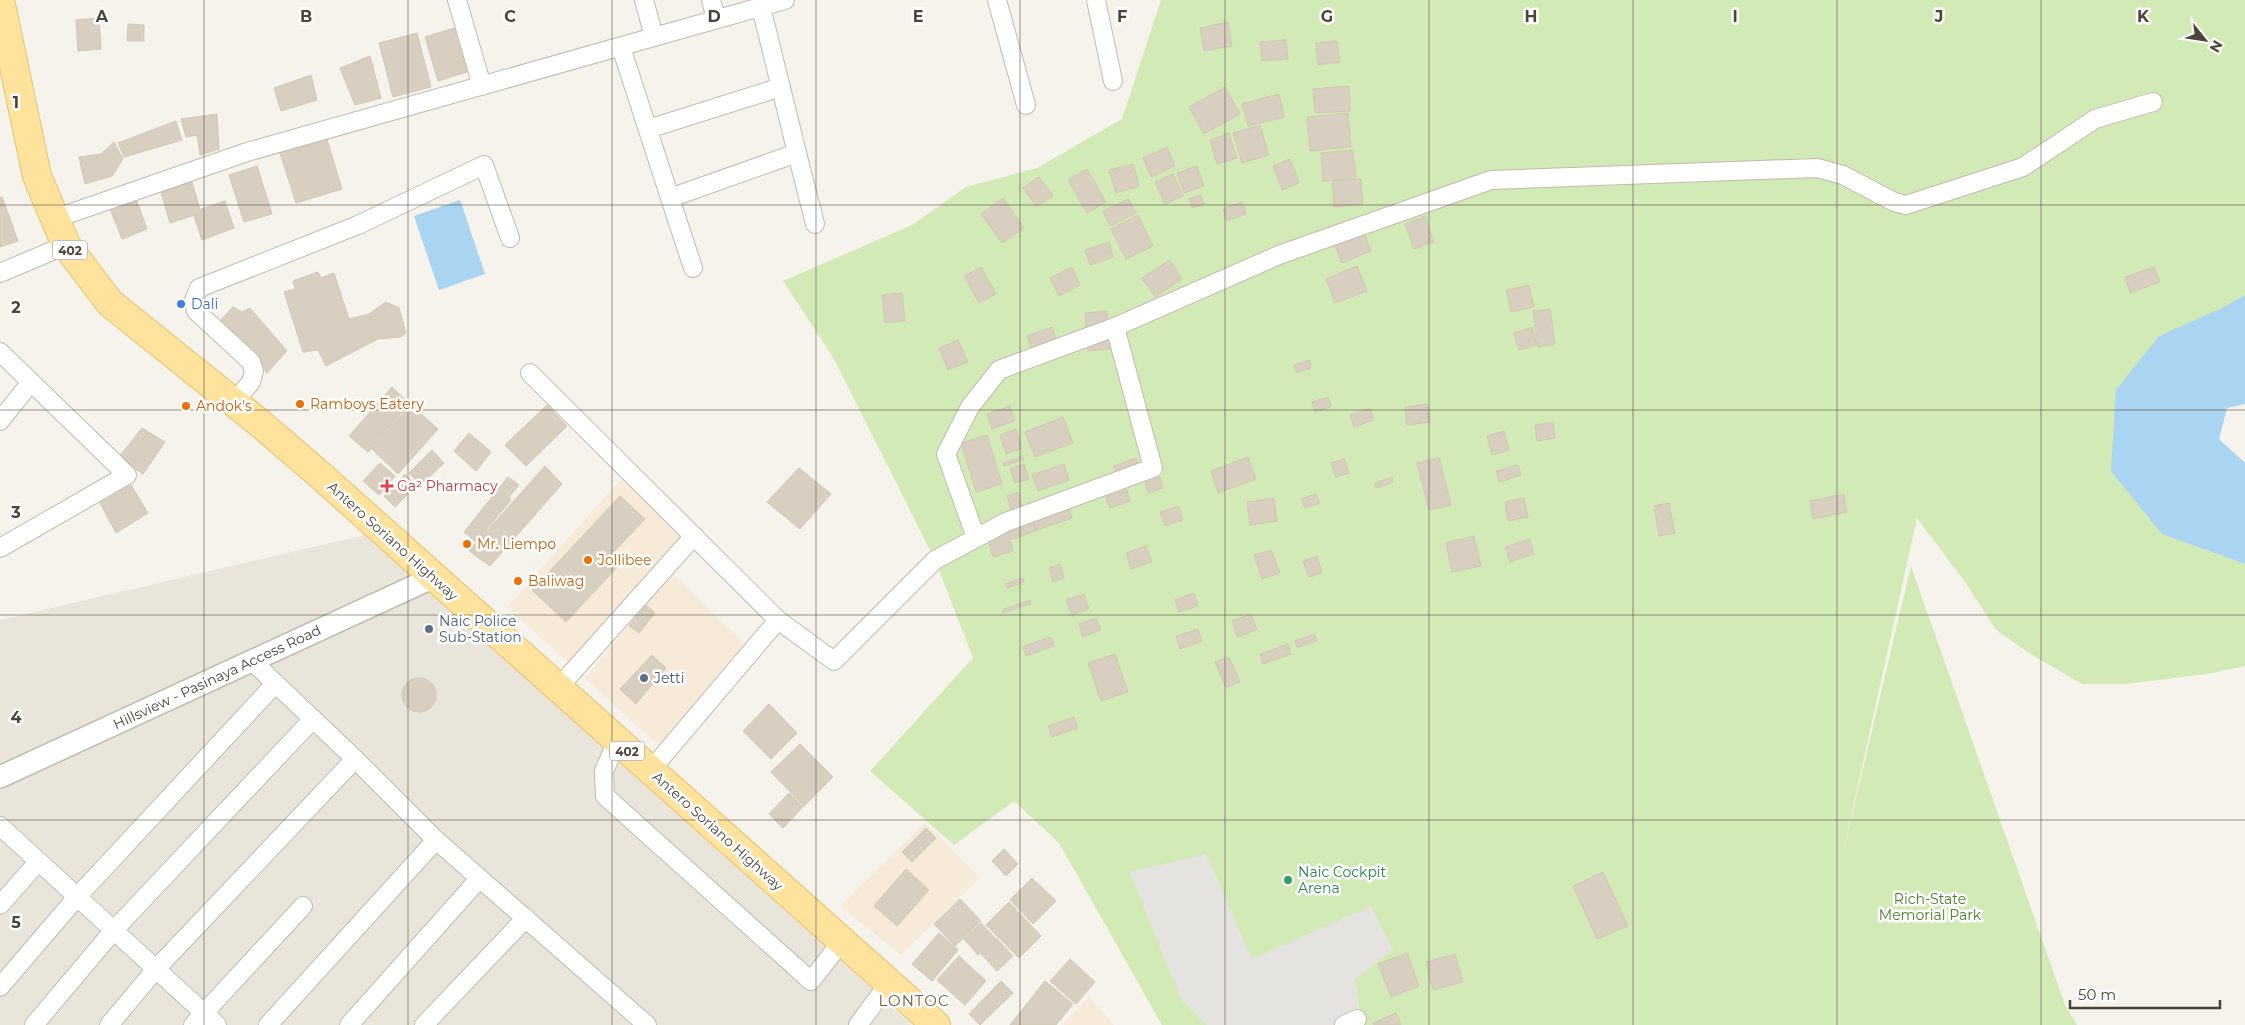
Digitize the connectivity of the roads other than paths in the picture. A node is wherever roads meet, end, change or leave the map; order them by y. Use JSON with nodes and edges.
{"nodes":[{"id":1,"x":0,"y":0,"type":"edge"},
{"id":2,"x":457,"y":0,"type":"edge"},
{"id":3,"x":644,"y":0,"type":"edge"},
{"id":4,"x":711,"y":0,"type":"edge"},
{"id":5,"x":785,"y":0,"type":"edge"},
{"id":6,"x":997,"y":0,"type":"edge"},
{"id":7,"x":1096,"y":0,"type":"edge"},
{"id":8,"x":761,"y":7,"type":"junction"},
{"id":9,"x":716,"y":19,"type":"junction"},
{"id":10,"x":654,"y":37,"type":"junction"},
{"id":11,"x":621,"y":47,"type":"junction"},
{"id":12,"x":1114,"y":81,"type":"dead end"},
{"id":13,"x":482,"y":86,"type":"junction"},
{"id":14,"x":781,"y":87,"type":"junction"},
{"id":15,"x":2154,"y":102,"type":"dead end"},
{"id":16,"x":1026,"y":105,"type":"dead end"},
{"id":17,"x":648,"y":130,"type":"junction"},
{"id":18,"x":797,"y":153,"type":"junction"},
{"id":19,"x":670,"y":198,"type":"junction"},
{"id":20,"x":54,"y":219,"type":"junction"},
{"id":21,"x":815,"y":224,"type":"dead end"},
{"id":22,"x":510,"y":238,"type":"dead end"},
{"id":23,"x":66,"y":244,"type":"junction"},
{"id":24,"x":693,"y":268,"type":"dead end"},
{"id":25,"x":0,"y":273,"type":"edge"},
{"id":26,"x":1115,"y":327,"type":"junction"},
{"id":27,"x":0,"y":352,"type":"edge"},
{"id":28,"x":530,"y":373,"type":"dead end"},
{"id":29,"x":31,"y":382,"type":"junction"},
{"id":30,"x":234,"y":402,"type":"junction"},
{"id":31,"x":0,"y":421,"type":"edge"},
{"id":32,"x":694,"y":536,"type":"junction"},
{"id":33,"x":976,"y":538,"type":"junction"},
{"id":34,"x":0,"y":548,"type":"edge"},
{"id":35,"x":434,"y":577,"type":"junction"},
{"id":36,"x":778,"y":620,"type":"junction"},
{"id":37,"x":253,"y":662,"type":"junction"},
{"id":38,"x":275,"y":684,"type":"junction"},
{"id":39,"x":558,"y":688,"type":"junction"},
{"id":40,"x":313,"y":719,"type":"junction"},
{"id":41,"x":617,"y":741,"type":"junction"},
{"id":42,"x":355,"y":758,"type":"junction"},
{"id":43,"x":650,"y":771,"type":"junction"},
{"id":44,"x":0,"y":777,"type":"edge"},
{"id":45,"x":0,"y":826,"type":"edge"},
{"id":46,"x":436,"y":840,"type":"junction"},
{"id":47,"x":38,"y":862,"type":"junction"},
{"id":48,"x":479,"y":879,"type":"junction"},
{"id":49,"x":77,"y":897,"type":"junction"},
{"id":50,"x":0,"y":905,"type":"edge"},
{"id":51,"x":303,"y":906,"type":"dead end"},
{"id":52,"x":526,"y":918,"type":"junction"},
{"id":53,"x":114,"y":930,"type":"junction"},
{"id":54,"x":842,"y":941,"type":"junction"},
{"id":55,"x":156,"y":969,"type":"junction"},
{"id":56,"x":889,"y":983,"type":"junction"},
{"id":57,"x":0,"y":987,"type":"edge"},
{"id":58,"x":205,"y":1021,"type":"edge"},
{"id":59,"x":34,"y":1025,"type":"edge"},
{"id":60,"x":108,"y":1025,"type":"edge"},
{"id":61,"x":268,"y":1025,"type":"edge"},
{"id":62,"x":349,"y":1025,"type":"edge"},
{"id":63,"x":424,"y":1025,"type":"edge"},
{"id":64,"x":647,"y":1025,"type":"edge"},
{"id":65,"x":858,"y":1025,"type":"edge"},
{"id":66,"x":936,"y":1025,"type":"edge"}],
"edges":[{"from":1,"to":20,"type":"main road","name":"Antero Soriano Highway","number":"402"},
{"from":2,"to":13,"type":"street"},
{"from":3,"to":10,"type":"street"},
{"from":4,"to":9,"type":"street"},
{"from":5,"to":8,"type":"street"},
{"from":6,"to":16,"type":"street"},
{"from":7,"to":12,"type":"street"},
{"from":8,"to":9,"type":"street"},
{"from":8,"to":14,"type":"street"},
{"from":9,"to":10,"type":"street"},
{"from":10,"to":11,"type":"street"},
{"from":11,"to":13,"type":"street"},
{"from":11,"to":17,"type":"street"},
{"from":13,"to":20,"type":"street"},
{"from":14,"to":17,"type":"street"},
{"from":14,"to":18,"type":"street"},
{"from":15,"to":26,"type":"street"},
{"from":17,"to":19,"type":"street"},
{"from":18,"to":19,"type":"street"},
{"from":18,"to":21,"type":"street"},
{"from":19,"to":24,"type":"street"},
{"from":20,"to":23,"type":"main road","name":"Antero Soriano Highway","number":"402"},
{"from":22,"to":30,"type":"street"},
{"from":23,"to":25,"type":"street"},
{"from":23,"to":30,"type":"main road","name":"Antero Soriano Highway","number":"402"},
{"from":26,"to":33,"type":"street"},
{"from":26,"to":33,"type":"street"},
{"from":27,"to":29,"type":"street"},
{"from":28,"to":32,"type":"street"},
{"from":29,"to":31,"type":"street"},
{"from":29,"to":34,"type":"street"},
{"from":30,"to":35,"type":"main road","name":"Antero Soriano Highway","number":"402"},
{"from":32,"to":36,"type":"street"},
{"from":32,"to":39,"type":"street"},
{"from":33,"to":36,"type":"street"},
{"from":35,"to":37,"type":"street","name":"Hillsview - Pasinaya Access Road"},
{"from":35,"to":39,"type":"main road","name":"Antero Soriano Highway","number":"402"},
{"from":36,"to":43,"type":"street"},
{"from":37,"to":38,"type":"street"},
{"from":37,"to":44,"type":"street","name":"Hillsview - Pasinaya Access Road"},
{"from":38,"to":40,"type":"street"},
{"from":38,"to":49,"type":"street"},
{"from":39,"to":41,"type":"main road","name":"Antero Soriano Highway","number":"402"},
{"from":40,"to":42,"type":"street"},
{"from":40,"to":53,"type":"street"},
{"from":41,"to":43,"type":"main road","name":"Antero Soriano Highway","number":"402"},
{"from":41,"to":54,"type":"street"},
{"from":42,"to":46,"type":"street"},
{"from":42,"to":55,"type":"street"},
{"from":43,"to":54,"type":"main road","name":"Antero Soriano Highway","number":"402"},
{"from":45,"to":47,"type":"street"},
{"from":46,"to":48,"type":"street"},
{"from":46,"to":61,"type":"street"},
{"from":47,"to":49,"type":"street"},
{"from":47,"to":50,"type":"street"},
{"from":48,"to":52,"type":"street"},
{"from":48,"to":62,"type":"street"},
{"from":49,"to":53,"type":"street"},
{"from":49,"to":57,"type":"street"},
{"from":51,"to":58,"type":"street"},
{"from":52,"to":63,"type":"street"},
{"from":52,"to":64,"type":"street"},
{"from":53,"to":55,"type":"street"},
{"from":53,"to":59,"type":"street"},
{"from":54,"to":56,"type":"main road","name":"Antero Soriano Highway","number":"402"},
{"from":55,"to":58,"type":"street"},
{"from":55,"to":60,"type":"street"},
{"from":56,"to":65,"type":"street"},
{"from":56,"to":66,"type":"main road","name":"Antero Soriano Highway","number":"402"}]}
